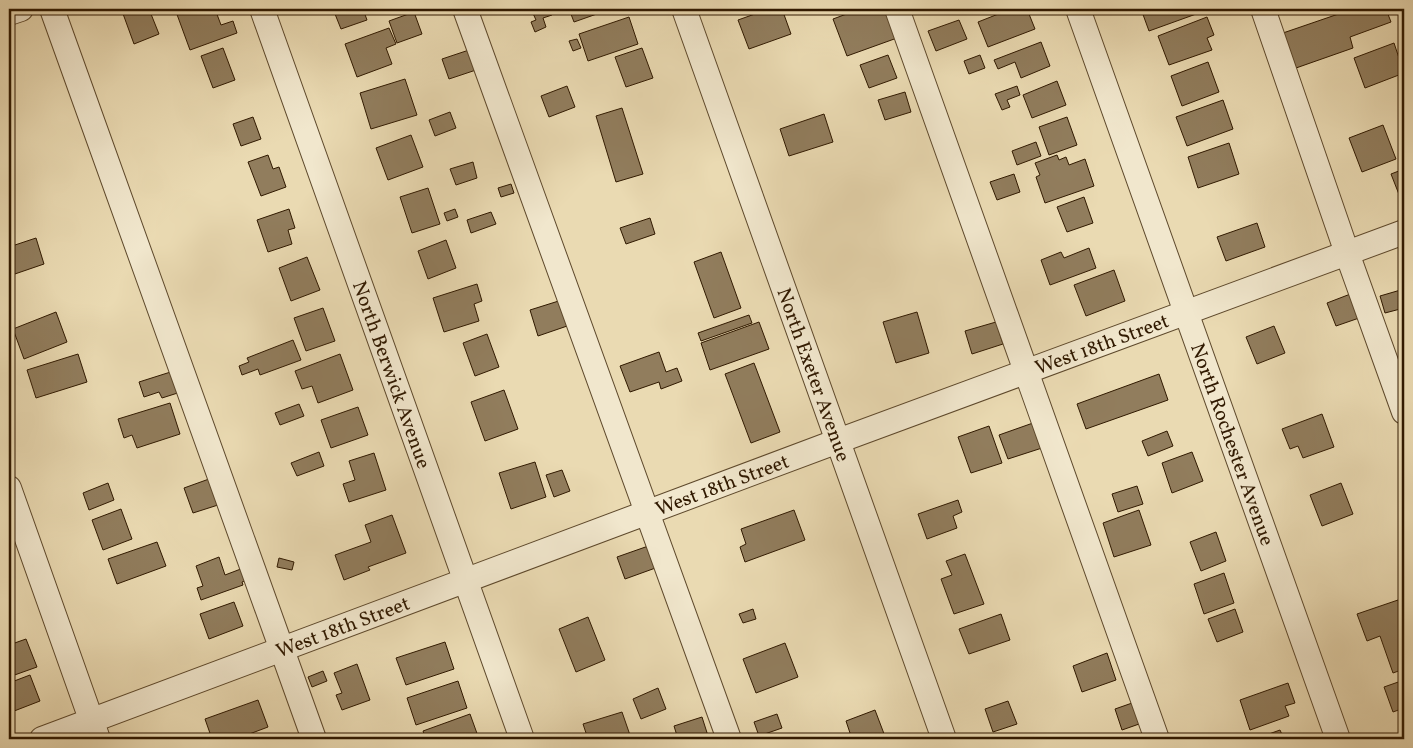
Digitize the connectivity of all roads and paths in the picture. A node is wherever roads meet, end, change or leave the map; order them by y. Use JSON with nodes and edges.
{"nodes":[{"id":1,"x":21,"y":9,"type":"edge"},
{"id":2,"x":52,"y":9,"type":"edge"},
{"id":3,"x":262,"y":9,"type":"edge"},
{"id":4,"x":465,"y":9,"type":"edge"},
{"id":5,"x":684,"y":9,"type":"edge"},
{"id":6,"x":897,"y":9,"type":"edge"},
{"id":7,"x":1078,"y":9,"type":"edge"},
{"id":8,"x":1263,"y":9,"type":"edge"},
{"id":9,"x":9,"y":13,"type":"edge"},
{"id":10,"x":1404,"y":232,"type":"edge"},
{"id":11,"x":1347,"y":253,"type":"junction"},
{"id":12,"x":1186,"y":312,"type":"junction"},
{"id":13,"x":1026,"y":372,"type":"junction"},
{"id":14,"x":1404,"y":412,"type":"edge"},
{"id":15,"x":838,"y":441,"type":"junction"},
{"id":16,"x":9,"y":488,"type":"edge"},
{"id":17,"x":648,"y":512,"type":"junction"},
{"id":18,"x":466,"y":580,"type":"junction"},
{"id":19,"x":282,"y":649,"type":"junction"},
{"id":20,"x":95,"y":730,"type":"edge"},
{"id":21,"x":42,"y":739,"type":"edge"},
{"id":22,"x":314,"y":739,"type":"edge"},
{"id":23,"x":522,"y":739,"type":"edge"},
{"id":24,"x":729,"y":739,"type":"edge"},
{"id":25,"x":944,"y":739,"type":"edge"},
{"id":26,"x":1156,"y":739,"type":"edge"},
{"id":27,"x":1338,"y":739,"type":"edge"}],
"edges":[{"from":1,"to":9,"type":"street"},
{"from":2,"to":19,"type":"street"},
{"from":3,"to":18,"type":"street","name":"North Berwick Avenue"},
{"from":4,"to":17,"type":"street"},
{"from":5,"to":15,"type":"street","name":"North Exeter Avenue"},
{"from":6,"to":13,"type":"street"},
{"from":7,"to":12,"type":"street","name":"North Rochester Avenue"},
{"from":8,"to":11,"type":"street"},
{"from":10,"to":11,"type":"street","name":"West 18th Street"},
{"from":11,"to":12,"type":"street","name":"West 18th Street"},
{"from":11,"to":14,"type":"street"},
{"from":12,"to":13,"type":"street","name":"West 18th Street"},
{"from":12,"to":27,"type":"street","name":"North Rochester Avenue"},
{"from":13,"to":15,"type":"street","name":"West 18th Street"},
{"from":13,"to":26,"type":"street"},
{"from":15,"to":17,"type":"street","name":"West 18th Street"},
{"from":15,"to":25,"type":"street","name":"North Exeter Avenue"},
{"from":16,"to":20,"type":"street"},
{"from":17,"to":18,"type":"street","name":"West 18th Street"},
{"from":17,"to":24,"type":"street"},
{"from":18,"to":19,"type":"street","name":"West 18th Street"},
{"from":18,"to":23,"type":"street","name":"North Berwick Avenue"},
{"from":19,"to":20,"type":"street","name":"West 18th Street"},
{"from":19,"to":22,"type":"street"},
{"from":20,"to":21,"type":"street","name":"West 18th Street"}]}
